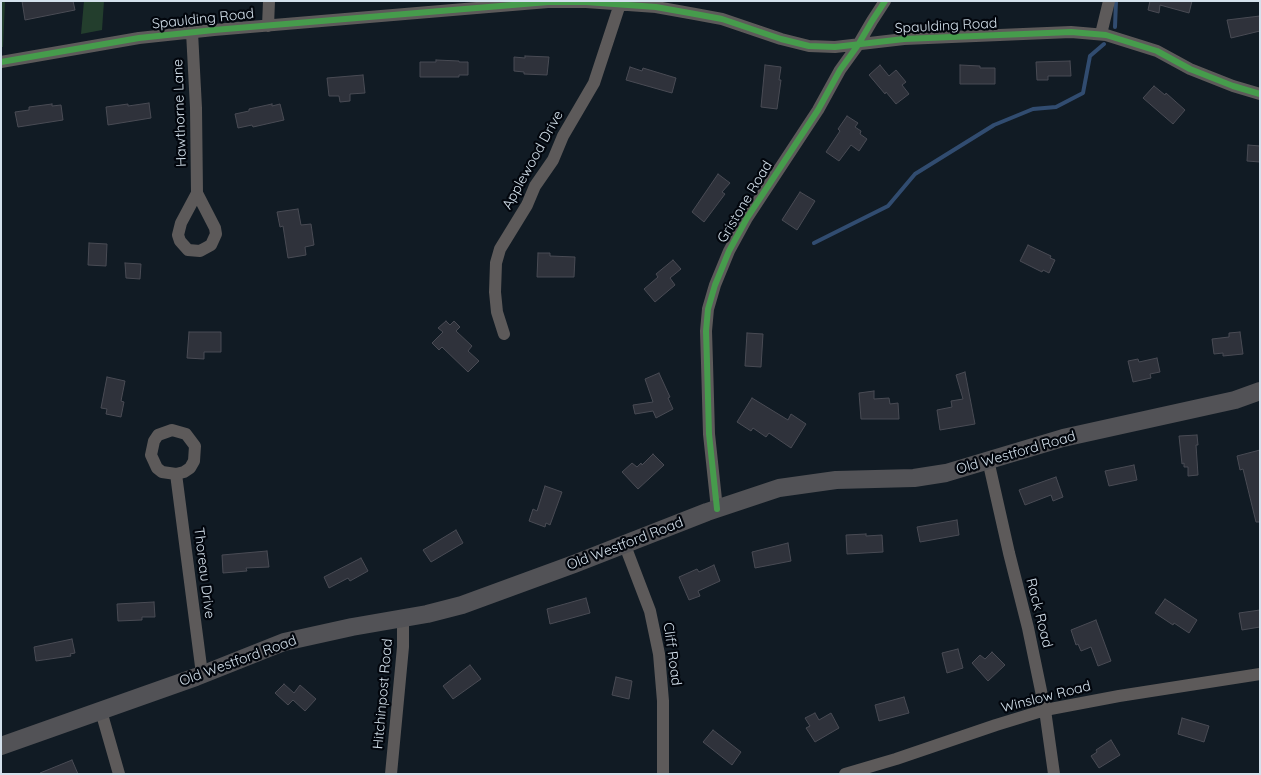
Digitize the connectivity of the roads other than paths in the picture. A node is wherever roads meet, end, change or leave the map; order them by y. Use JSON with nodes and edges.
{"nodes":[{"id":1,"x":269,"y":1,"type":"edge"},
{"id":2,"x":885,"y":1,"type":"edge"},
{"id":3,"x":1109,"y":1,"type":"edge"},
{"id":4,"x":620,"y":4,"type":"junction"},
{"id":5,"x":268,"y":26,"type":"junction"},
{"id":6,"x":192,"y":32,"type":"junction"},
{"id":7,"x":1101,"y":34,"type":"junction"},
{"id":8,"x":858,"y":45,"type":"junction"},
{"id":9,"x":1,"y":62,"type":"edge"},
{"id":10,"x":1260,"y":94,"type":"edge"},
{"id":11,"x":197,"y":193,"type":"dead end"},
{"id":12,"x":504,"y":334,"type":"dead end"},
{"id":13,"x":1260,"y":391,"type":"edge"},
{"id":14,"x":988,"y":460,"type":"junction"},
{"id":15,"x":176,"y":474,"type":"dead end"},
{"id":16,"x":717,"y":509,"type":"junction"},
{"id":17,"x":624,"y":543,"type":"junction"},
{"id":18,"x":404,"y":617,"type":"junction"},
{"id":19,"x":202,"y":674,"type":"junction"},
{"id":20,"x":1260,"y":674,"type":"edge"},
{"id":21,"x":1045,"y":710,"type":"junction"},
{"id":22,"x":101,"y":711,"type":"junction"},
{"id":23,"x":1,"y":746,"type":"edge"},
{"id":24,"x":119,"y":774,"type":"edge"},
{"id":25,"x":392,"y":774,"type":"edge"},
{"id":26,"x":663,"y":774,"type":"edge"},
{"id":27,"x":845,"y":774,"type":"edge"},
{"id":28,"x":1054,"y":774,"type":"edge"}],
"edges":[{"from":1,"to":5,"type":"street"},
{"from":2,"to":8,"type":"street","name":"Gristone Road"},
{"from":3,"to":7,"type":"street"},
{"from":4,"to":5,"type":"street","name":"Spaulding Road"},
{"from":4,"to":8,"type":"street","name":"Spaulding Road"},
{"from":4,"to":12,"type":"street","name":"Applewood Drive"},
{"from":5,"to":6,"type":"street","name":"Spaulding Road"},
{"from":6,"to":9,"type":"street","name":"Spaulding Road"},
{"from":6,"to":11,"type":"street","name":"Hawthorne Lane"},
{"from":7,"to":8,"type":"street","name":"Spaulding Road"},
{"from":7,"to":10,"type":"street","name":"Spaulding Road"},
{"from":8,"to":16,"type":"street","name":"Gristone Road"},
{"from":13,"to":14,"type":"main road","name":"Old Westford Road"},
{"from":14,"to":16,"type":"main road","name":"Old Westford Road"},
{"from":14,"to":21,"type":"street","name":"Rack Road"},
{"from":15,"to":19,"type":"street","name":"Thoreau Drive"},
{"from":16,"to":17,"type":"main road","name":"Old Westford Road"},
{"from":17,"to":18,"type":"main road","name":"Old Westford Road"},
{"from":17,"to":26,"type":"street","name":"Cliff Road"},
{"from":18,"to":19,"type":"main road","name":"Old Westford Road"},
{"from":18,"to":25,"type":"street","name":"Hitchinpost Road"},
{"from":19,"to":22,"type":"main road","name":"Old Westford Road"},
{"from":20,"to":21,"type":"street","name":"Winslow Road"},
{"from":21,"to":27,"type":"street","name":"Winslow Road"},
{"from":21,"to":28,"type":"street","name":"Rack Road"},
{"from":22,"to":23,"type":"main road","name":"Old Westford Road"},
{"from":22,"to":24,"type":"street"}]}
